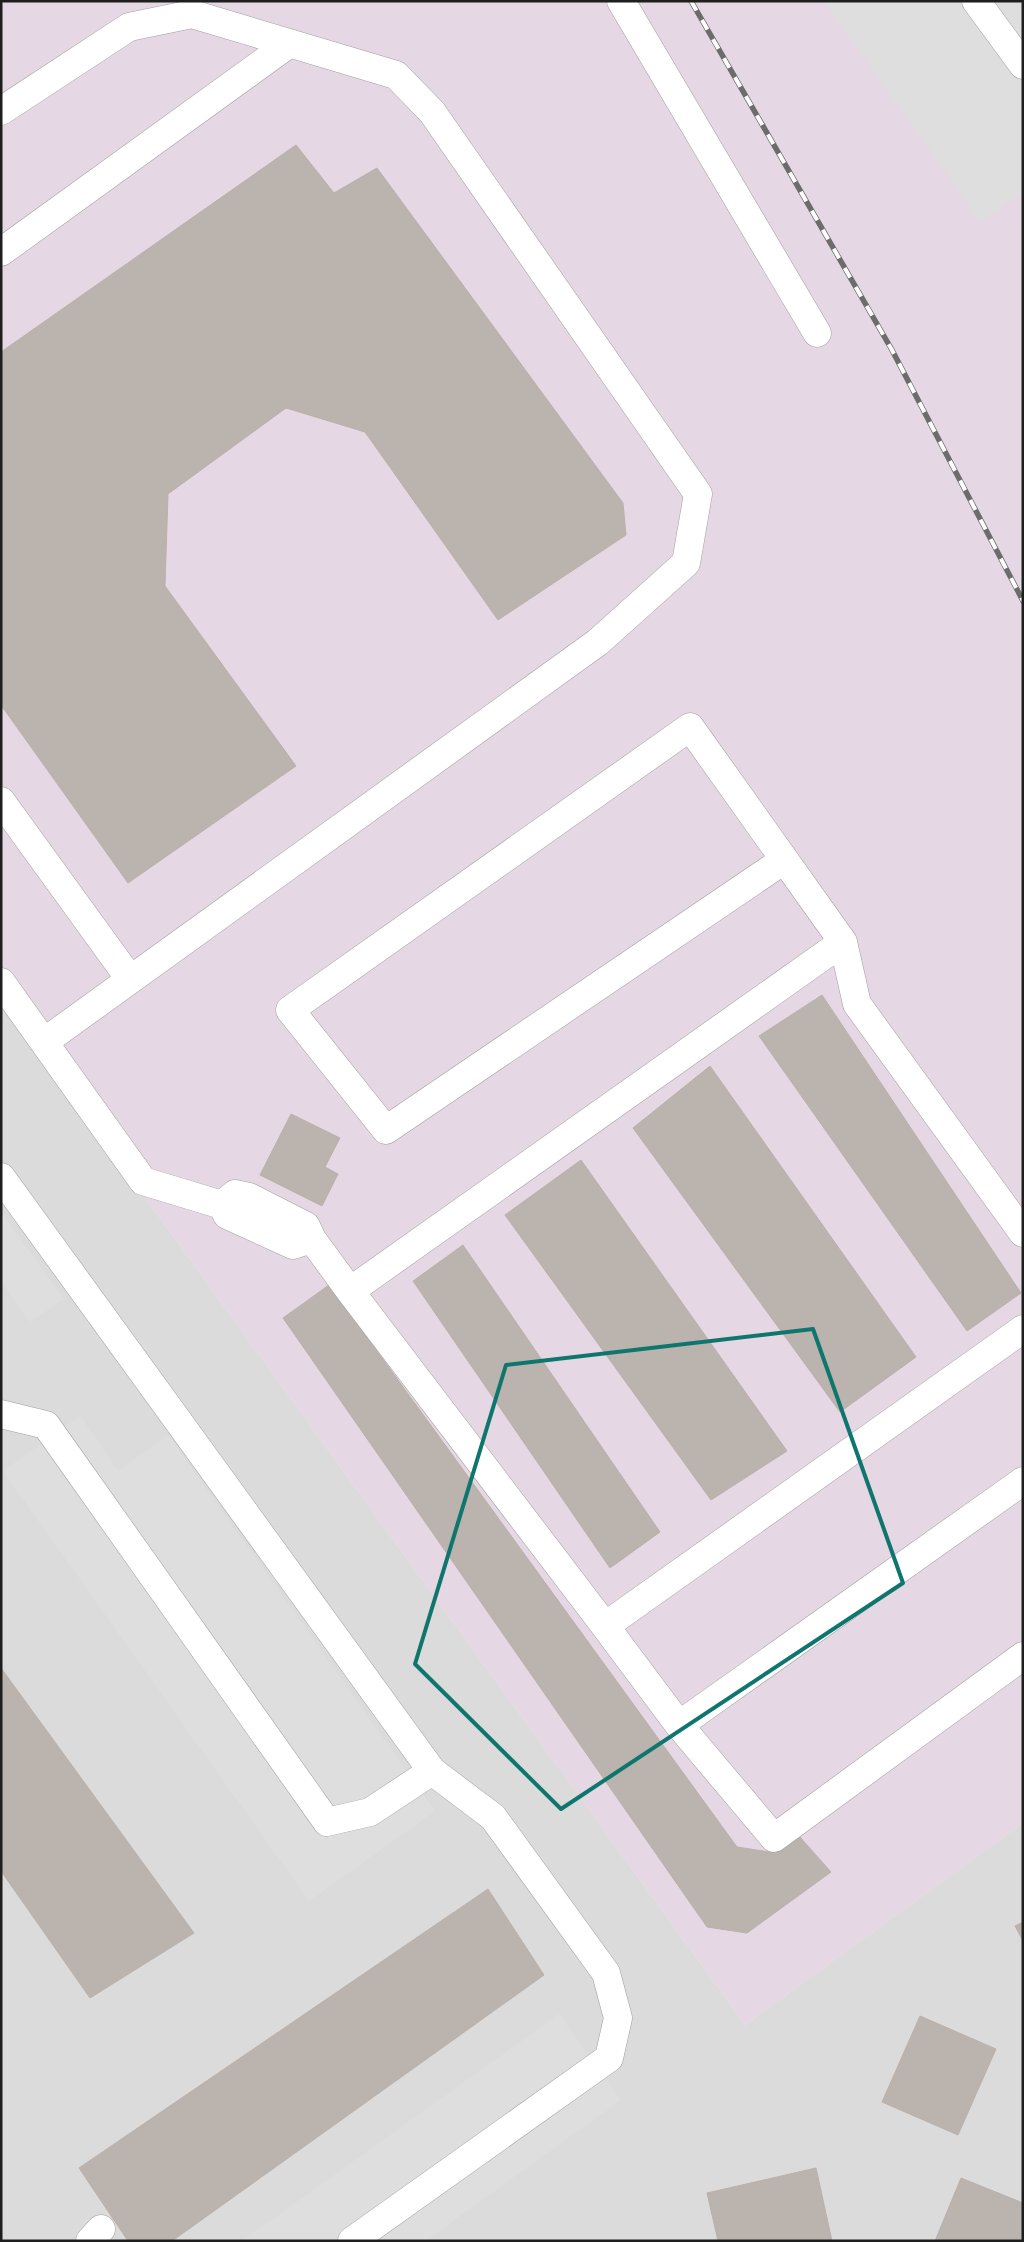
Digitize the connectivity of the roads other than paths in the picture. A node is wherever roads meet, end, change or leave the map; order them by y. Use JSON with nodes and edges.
{"nodes":[{"id":1,"x":621,"y":1,"type":"edge"},
{"id":2,"x":976,"y":1,"type":"edge"},
{"id":3,"x":290,"y":43,"type":"junction"},
{"id":4,"x":1023,"y":65,"type":"edge"},
{"id":5,"x":1,"y":111,"type":"edge"},
{"id":6,"x":1,"y":252,"type":"edge"},
{"id":7,"x":817,"y":333,"type":"dead end"},
{"id":8,"x":1,"y":801,"type":"edge"},
{"id":9,"x":784,"y":860,"type":"junction"},
{"id":10,"x":843,"y":942,"type":"junction"},
{"id":11,"x":130,"y":979,"type":"junction"},
{"id":12,"x":1,"y":982,"type":"edge"},
{"id":13,"x":44,"y":1042,"type":"junction"},
{"id":14,"x":1,"y":1177,"type":"edge"},
{"id":15,"x":1023,"y":1233,"type":"edge"},
{"id":16,"x":350,"y":1291,"type":"junction"},
{"id":17,"x":1023,"y":1329,"type":"edge"},
{"id":18,"x":1,"y":1414,"type":"edge"},
{"id":19,"x":1023,"y":1481,"type":"edge"},
{"id":20,"x":605,"y":1626,"type":"junction"},
{"id":21,"x":1023,"y":1656,"type":"edge"},
{"id":22,"x":679,"y":1725,"type":"junction"},
{"id":23,"x":432,"y":1772,"type":"junction"},
{"id":24,"x":352,"y":2241,"type":"edge"}],
"edges":[{"from":1,"to":7,"type":"lane"},
{"from":2,"to":4,"type":"lane"},
{"from":3,"to":5,"type":"lane"},
{"from":3,"to":6,"type":"lane"},
{"from":3,"to":11,"type":"lane"},
{"from":8,"to":11,"type":"lane"},
{"from":9,"to":9,"type":"lane"},
{"from":9,"to":10,"type":"lane"},
{"from":10,"to":15,"type":"lane"},
{"from":10,"to":16,"type":"lane"},
{"from":11,"to":13,"type":"lane"},
{"from":12,"to":13,"type":"lane"},
{"from":13,"to":16,"type":"lane"},
{"from":14,"to":23,"type":"lane"},
{"from":16,"to":20,"type":"lane"},
{"from":17,"to":20,"type":"lane"},
{"from":18,"to":23,"type":"lane"},
{"from":19,"to":22,"type":"lane"},
{"from":20,"to":22,"type":"lane"},
{"from":21,"to":22,"type":"lane"},
{"from":23,"to":24,"type":"lane"}]}
